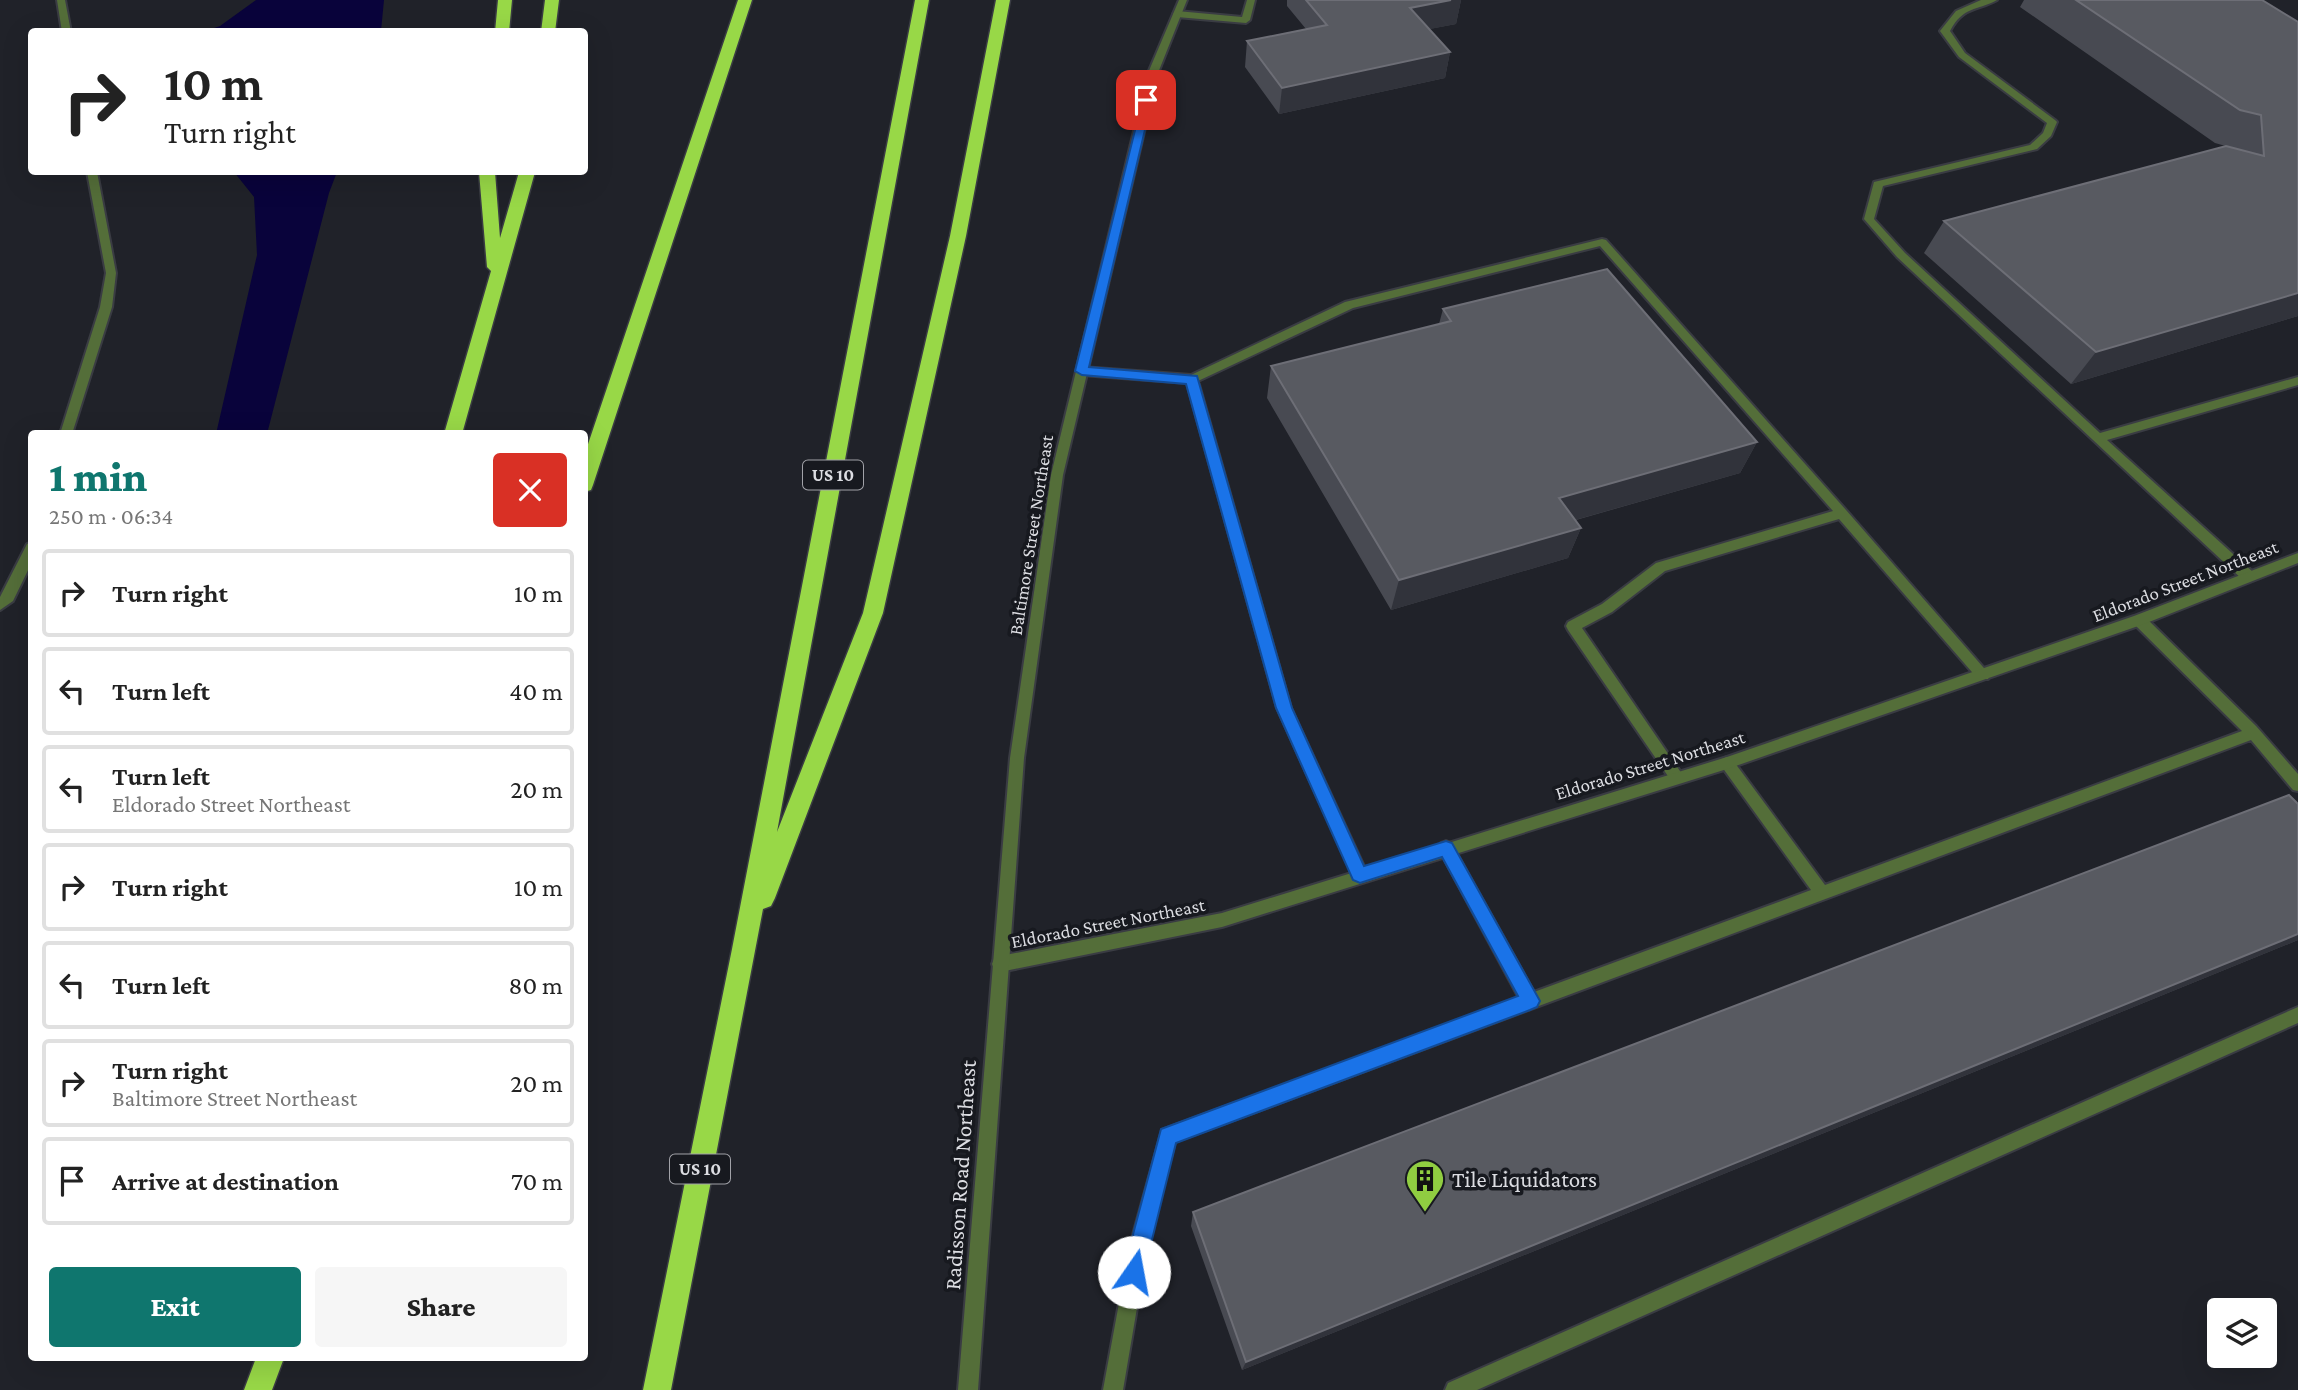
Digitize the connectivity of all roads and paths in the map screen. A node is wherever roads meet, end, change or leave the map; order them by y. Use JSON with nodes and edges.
{"nodes":[{"id":1,"x":61,"y":0,"type":"edge"},
{"id":2,"x":505,"y":0,"type":"edge"},
{"id":3,"x":552,"y":0,"type":"edge"},
{"id":4,"x":745,"y":0,"type":"edge"},
{"id":5,"x":922,"y":0,"type":"edge"},
{"id":6,"x":1003,"y":0,"type":"edge"},
{"id":7,"x":1183,"y":0,"type":"edge"},
{"id":8,"x":1251,"y":0,"type":"edge"},
{"id":9,"x":1993,"y":0,"type":"edge"},
{"id":10,"x":1177,"y":14,"type":"junction"},
{"id":11,"x":66,"y":28,"type":"edge"},
{"id":12,"x":502,"y":28,"type":"edge"},
{"id":13,"x":548,"y":28,"type":"edge"},
{"id":14,"x":93,"y":175,"type":"edge"},
{"id":15,"x":487,"y":175,"type":"edge"},
{"id":16,"x":526,"y":175,"type":"edge"},
{"id":17,"x":496,"y":284,"type":"junction"},
{"id":18,"x":1082,"y":371,"type":"junction"},
{"id":19,"x":1192,"y":379,"type":"junction"},
{"id":20,"x":2298,"y":381,"type":"edge"},
{"id":21,"x":67,"y":430,"type":"edge"},
{"id":22,"x":454,"y":430,"type":"edge"},
{"id":23,"x":2098,"y":438,"type":"junction"},
{"id":24,"x":588,"y":473,"type":"edge"},
{"id":25,"x":1842,"y":513,"type":"junction"},
{"id":26,"x":28,"y":555,"type":"edge"},
{"id":27,"x":2298,"y":558,"type":"edge"},
{"id":28,"x":2248,"y":576,"type":"junction"},
{"id":29,"x":0,"y":605,"type":"edge"},
{"id":30,"x":2139,"y":620,"type":"junction"},
{"id":31,"x":1983,"y":675,"type":"junction"},
{"id":32,"x":2253,"y":733,"type":"junction"},
{"id":33,"x":1727,"y":763,"type":"junction"},
{"id":34,"x":1677,"y":778,"type":"junction"},
{"id":35,"x":2298,"y":785,"type":"edge"},
{"id":36,"x":1446,"y":848,"type":"junction"},
{"id":37,"x":1360,"y":875,"type":"junction"},
{"id":38,"x":1822,"y":893,"type":"junction"},
{"id":39,"x":744,"y":949,"type":"junction"},
{"id":40,"x":1000,"y":964,"type":"junction"},
{"id":41,"x":1530,"y":1001,"type":"junction"},
{"id":42,"x":2298,"y":1015,"type":"edge"},
{"id":43,"x":269,"y":1361,"type":"edge"},
{"id":44,"x":258,"y":1390,"type":"edge"},
{"id":45,"x":657,"y":1390,"type":"edge"},
{"id":46,"x":968,"y":1390,"type":"edge"},
{"id":47,"x":1113,"y":1390,"type":"edge"},
{"id":48,"x":1455,"y":1390,"type":"edge"}],
"edges":[{"from":1,"to":11,"type":"street"},
{"from":2,"to":12,"type":"highway"},
{"from":3,"to":13,"type":"highway"},
{"from":4,"to":24,"type":"highway"},
{"from":5,"to":39,"type":"highway","number":"US 10"},
{"from":6,"to":39,"type":"highway"},
{"from":7,"to":10,"type":"street","name":"Baltimore Street Northeast"},
{"from":8,"to":10,"type":"street"},
{"from":9,"to":23,"type":"street"},
{"from":10,"to":18,"type":"street","name":"Baltimore Street Northeast"},
{"from":14,"to":21,"type":"street"},
{"from":15,"to":17,"type":"highway"},
{"from":16,"to":17,"type":"highway"},
{"from":17,"to":22,"type":"highway"},
{"from":18,"to":19,"type":"street"},
{"from":18,"to":40,"type":"street","name":"Baltimore Street Northeast"},
{"from":19,"to":25,"type":"street"},
{"from":19,"to":37,"type":"street"},
{"from":20,"to":23,"type":"street"},
{"from":23,"to":28,"type":"street"},
{"from":25,"to":31,"type":"street"},
{"from":25,"to":34,"type":"street"},
{"from":26,"to":29,"type":"street"},
{"from":27,"to":28,"type":"street","name":"Eldorado Street Northeast"},
{"from":28,"to":30,"type":"street","name":"Eldorado Street Northeast"},
{"from":30,"to":31,"type":"street","name":"Eldorado Street Northeast"},
{"from":30,"to":32,"type":"street"},
{"from":31,"to":33,"type":"street","name":"Eldorado Street Northeast"},
{"from":32,"to":35,"type":"street"},
{"from":32,"to":38,"type":"street"},
{"from":33,"to":34,"type":"street","name":"Eldorado Street Northeast"},
{"from":33,"to":38,"type":"street"},
{"from":34,"to":36,"type":"street","name":"Eldorado Street Northeast"},
{"from":36,"to":37,"type":"street","name":"Eldorado Street Northeast"},
{"from":36,"to":41,"type":"street"},
{"from":37,"to":40,"type":"street","name":"Eldorado Street Northeast"},
{"from":38,"to":41,"type":"street"},
{"from":39,"to":45,"type":"highway","number":"US 10"},
{"from":40,"to":46,"type":"street","name":"Radisson Road Northeast"},
{"from":41,"to":47,"type":"street"},
{"from":42,"to":48,"type":"street"},
{"from":43,"to":44,"type":"highway"}]}
